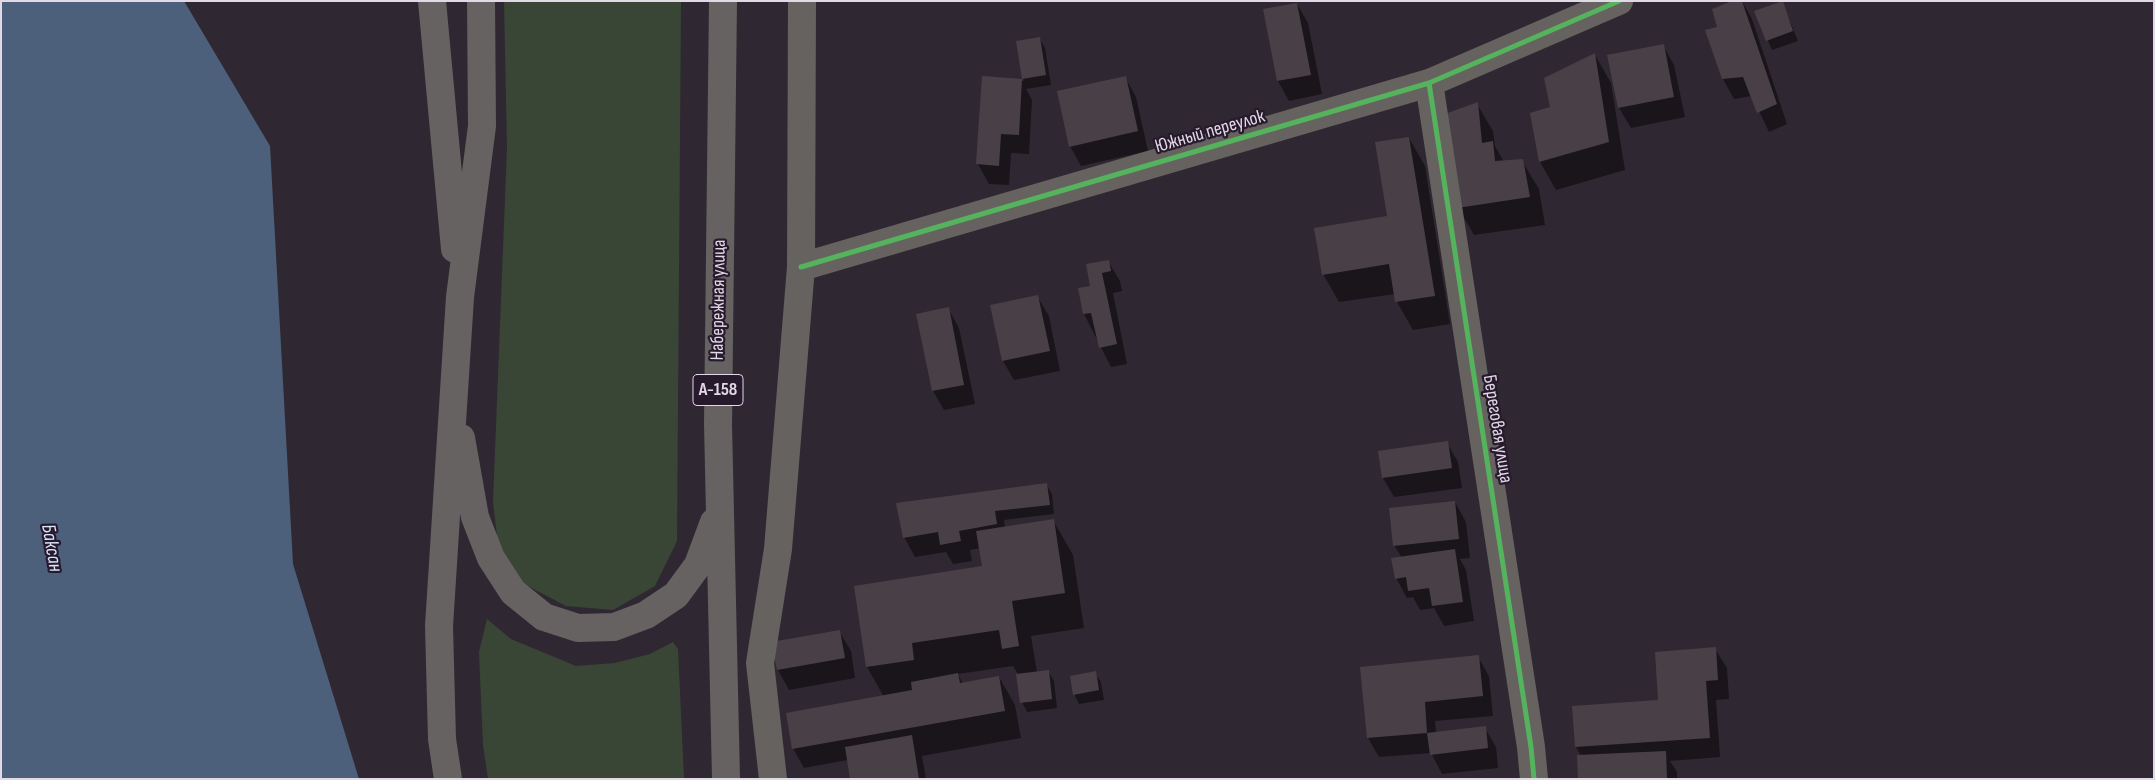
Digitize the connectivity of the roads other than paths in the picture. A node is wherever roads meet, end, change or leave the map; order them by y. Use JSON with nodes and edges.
{"nodes":[{"id":1,"x":432,"y":1,"type":"edge"},
{"id":2,"x":481,"y":1,"type":"edge"},
{"id":3,"x":723,"y":1,"type":"edge"},
{"id":4,"x":802,"y":1,"type":"edge"},
{"id":5,"x":1619,"y":1,"type":"edge"},
{"id":6,"x":1428,"y":83,"type":"junction"},
{"id":7,"x":801,"y":267,"type":"junction"},
{"id":8,"x":460,"y":297,"type":"junction"},
{"id":9,"x":453,"y":392,"type":"junction"},
{"id":10,"x":719,"y":509,"type":"junction"},
{"id":11,"x":448,"y":779,"type":"edge"},
{"id":12,"x":726,"y":779,"type":"edge"},
{"id":13,"x":773,"y":779,"type":"edge"},
{"id":14,"x":1534,"y":779,"type":"edge"}],
"edges":[{"from":1,"to":8,"type":"main road"},
{"from":2,"to":8,"type":"main road"},
{"from":3,"to":10,"type":"main road","name":"Набережная улица","number":"А-158"},
{"from":4,"to":7,"type":"street"},
{"from":5,"to":6,"type":"street","name":"Южный переулок"},
{"from":6,"to":7,"type":"street","name":"Южный переулок"},
{"from":6,"to":14,"type":"street","name":"Береговая улица"},
{"from":7,"to":13,"type":"street"},
{"from":8,"to":9,"type":"main road"},
{"from":9,"to":10,"type":"main road"},
{"from":9,"to":11,"type":"main road"},
{"from":10,"to":12,"type":"main road","name":"Набережная улица","number":"А-158"}]}
